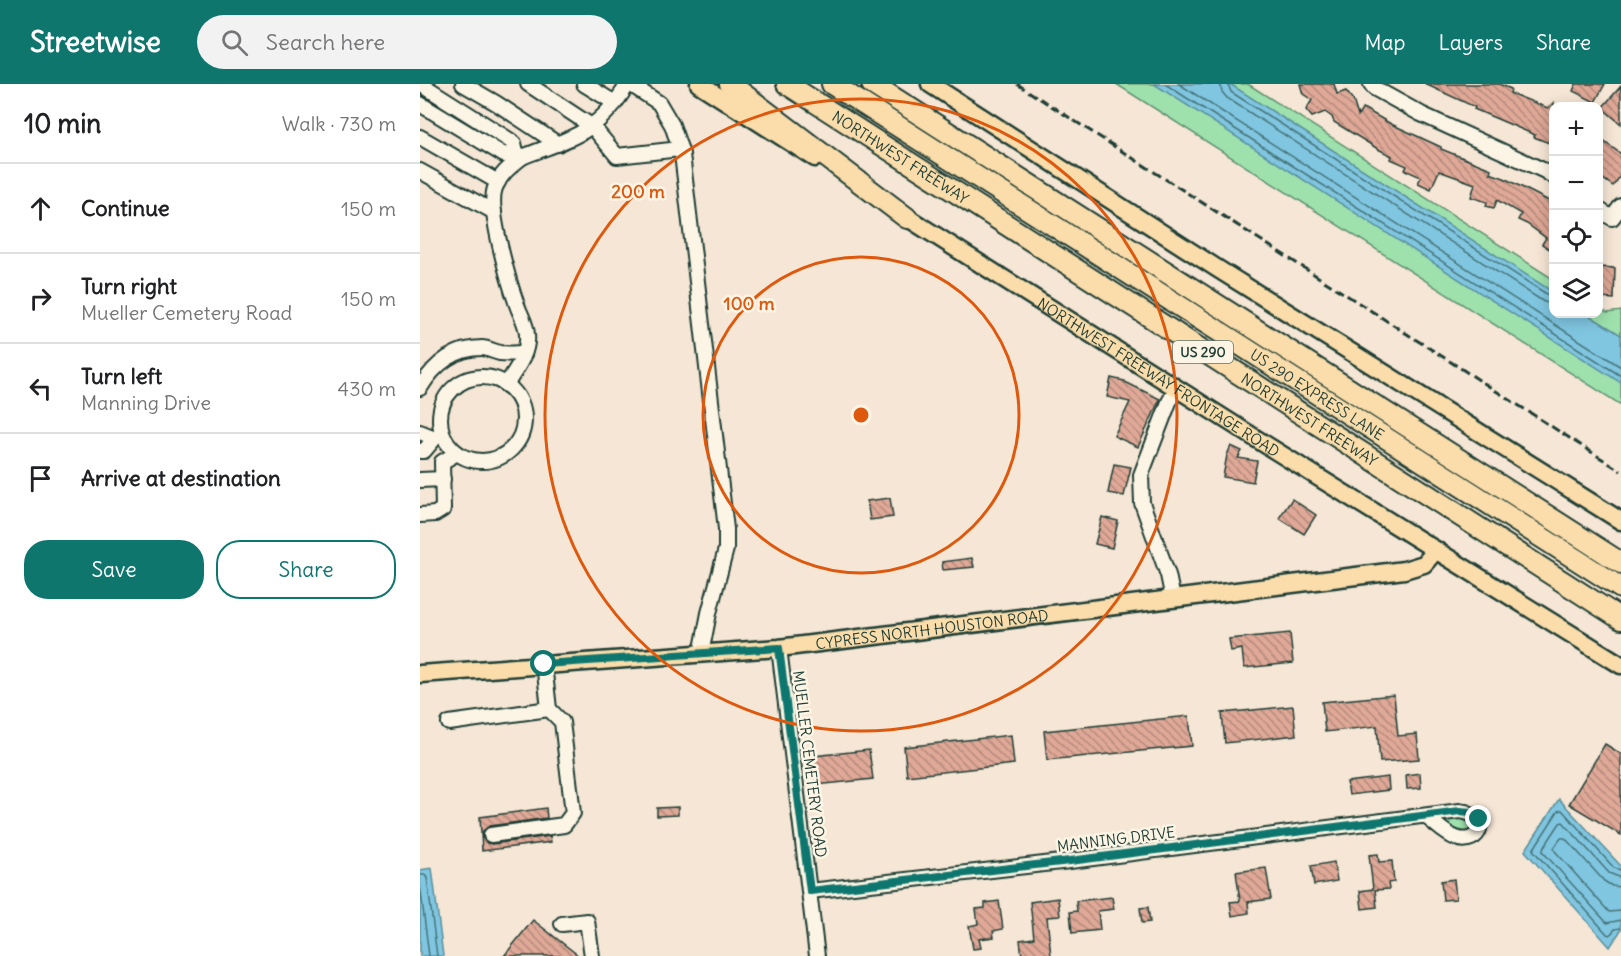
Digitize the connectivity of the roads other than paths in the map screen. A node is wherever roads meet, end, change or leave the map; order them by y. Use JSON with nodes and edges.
{"nodes":[{"id":1,"x":421,"y":84,"type":"edge"},
{"id":2,"x":462,"y":84,"type":"edge"},
{"id":3,"x":528,"y":84,"type":"edge"},
{"id":4,"x":584,"y":84,"type":"edge"},
{"id":5,"x":629,"y":84,"type":"edge"},
{"id":6,"x":699,"y":84,"type":"edge"},
{"id":7,"x":730,"y":84,"type":"edge"},
{"id":8,"x":787,"y":84,"type":"edge"},
{"id":9,"x":832,"y":84,"type":"edge"},
{"id":10,"x":872,"y":84,"type":"edge"},
{"id":11,"x":930,"y":84,"type":"edge"},
{"id":12,"x":1371,"y":84,"type":"edge"},
{"id":13,"x":615,"y":103,"type":"junction"},
{"id":14,"x":420,"y":104,"type":"edge"},
{"id":15,"x":593,"y":127,"type":"junction"},
{"id":16,"x":420,"y":137,"type":"edge"},
{"id":17,"x":558,"y":144,"type":"junction"},
{"id":18,"x":680,"y":149,"type":"junction"},
{"id":19,"x":519,"y":154,"type":"junction"},
{"id":20,"x":420,"y":171,"type":"edge"},
{"id":21,"x":1549,"y":174,"type":"edge"},
{"id":22,"x":498,"y":182,"type":"junction"},
{"id":23,"x":1621,"y":206,"type":"edge"},
{"id":24,"x":1600,"y":210,"type":"edge"},
{"id":25,"x":494,"y":212,"type":"junction"},
{"id":26,"x":907,"y":218,"type":"junction"},
{"id":27,"x":524,"y":353,"type":"junction"},
{"id":28,"x":506,"y":385,"type":"junction"},
{"id":29,"x":420,"y":387,"type":"edge"},
{"id":30,"x":1177,"y":388,"type":"junction"},
{"id":31,"x":420,"y":432,"type":"edge"},
{"id":32,"x":439,"y":436,"type":"junction"},
{"id":33,"x":420,"y":451,"type":"edge"},
{"id":34,"x":457,"y":453,"type":"junction"},
{"id":35,"x":443,"y":479,"type":"junction"},
{"id":36,"x":420,"y":480,"type":"edge"},
{"id":37,"x":420,"y":515,"type":"edge"},
{"id":38,"x":1621,"y":521,"type":"edge"},
{"id":39,"x":1436,"y":550,"type":"junction"},
{"id":40,"x":1621,"y":563,"type":"edge"},
{"id":41,"x":1621,"y":588,"type":"edge"},
{"id":42,"x":1173,"y":599,"type":"junction"},
{"id":43,"x":1621,"y":619,"type":"edge"},
{"id":44,"x":779,"y":648,"type":"junction"},
{"id":45,"x":701,"y":654,"type":"junction"},
{"id":46,"x":544,"y":664,"type":"junction"},
{"id":47,"x":1621,"y":665,"type":"edge"},
{"id":48,"x":420,"y":674,"type":"edge"},
{"id":49,"x":549,"y":709,"type":"junction"},
{"id":50,"x":449,"y":723,"type":"dead end"},
{"id":51,"x":1425,"y":816,"type":"dead end"},
{"id":52,"x":491,"y":835,"type":"dead end"},
{"id":53,"x":810,"y":891,"type":"junction"},
{"id":54,"x":562,"y":924,"type":"dead end"},
{"id":55,"x":592,"y":956,"type":"edge"},
{"id":56,"x":817,"y":956,"type":"edge"}],
"edges":[{"from":1,"to":19,"type":"street"},
{"from":2,"to":17,"type":"street"},
{"from":3,"to":15,"type":"street"},
{"from":4,"to":13,"type":"street"},
{"from":5,"to":13,"type":"street"},
{"from":5,"to":18,"type":"street"},
{"from":6,"to":26,"type":"main road","name":"NORTHWEST FREEWAY FRONTAGE ROAD"},
{"from":7,"to":26,"type":"highway"},
{"from":8,"to":43,"type":"highway","name":"NORTHWEST FREEWAY","number":"US 290"},
{"from":9,"to":41,"type":"highway","name":"US 290 EXPRESS LANE"},
{"from":10,"to":40,"type":"highway","number":"US 290"},
{"from":11,"to":38,"type":"main road"},
{"from":12,"to":21,"type":"street"},
{"from":13,"to":15,"type":"street"},
{"from":14,"to":19,"type":"street"},
{"from":15,"to":17,"type":"street"},
{"from":15,"to":18,"type":"street"},
{"from":16,"to":22,"type":"street"},
{"from":17,"to":19,"type":"street"},
{"from":18,"to":45,"type":"street"},
{"from":19,"to":22,"type":"street"},
{"from":20,"to":25,"type":"street"},
{"from":22,"to":25,"type":"street"},
{"from":23,"to":24,"type":"street"},
{"from":25,"to":27,"type":"street"},
{"from":26,"to":30,"type":"main road","name":"NORTHWEST FREEWAY FRONTAGE ROAD"},
{"from":27,"to":28,"type":"street"},
{"from":27,"to":29,"type":"street"},
{"from":28,"to":32,"type":"street"},
{"from":28,"to":34,"type":"street"},
{"from":30,"to":39,"type":"main road","name":"NORTHWEST FREEWAY FRONTAGE ROAD"},
{"from":30,"to":42,"type":"street"},
{"from":31,"to":32,"type":"street"},
{"from":32,"to":33,"type":"street"},
{"from":32,"to":34,"type":"street"},
{"from":34,"to":35,"type":"street"},
{"from":35,"to":36,"type":"street"},
{"from":35,"to":37,"type":"street"},
{"from":39,"to":42,"type":"main road","name":"CYPRESS NORTH HOUSTON ROAD"},
{"from":39,"to":47,"type":"main road","name":"NORTHWEST FREEWAY FRONTAGE ROAD"},
{"from":42,"to":44,"type":"main road","name":"CYPRESS NORTH HOUSTON ROAD"},
{"from":44,"to":45,"type":"main road","name":"CYPRESS NORTH HOUSTON ROAD"},
{"from":44,"to":53,"type":"street","name":"MUELLER CEMETERY ROAD"},
{"from":45,"to":46,"type":"main road","name":"CYPRESS NORTH HOUSTON ROAD"},
{"from":46,"to":48,"type":"main road","name":"CYPRESS NORTH HOUSTON ROAD"},
{"from":46,"to":49,"type":"street"},
{"from":49,"to":50,"type":"street"},
{"from":49,"to":52,"type":"street"},
{"from":51,"to":53,"type":"street","name":"MANNING DRIVE"},
{"from":53,"to":56,"type":"street","name":"MUELLER CEMETERY ROAD"},
{"from":54,"to":55,"type":"street"}]}
